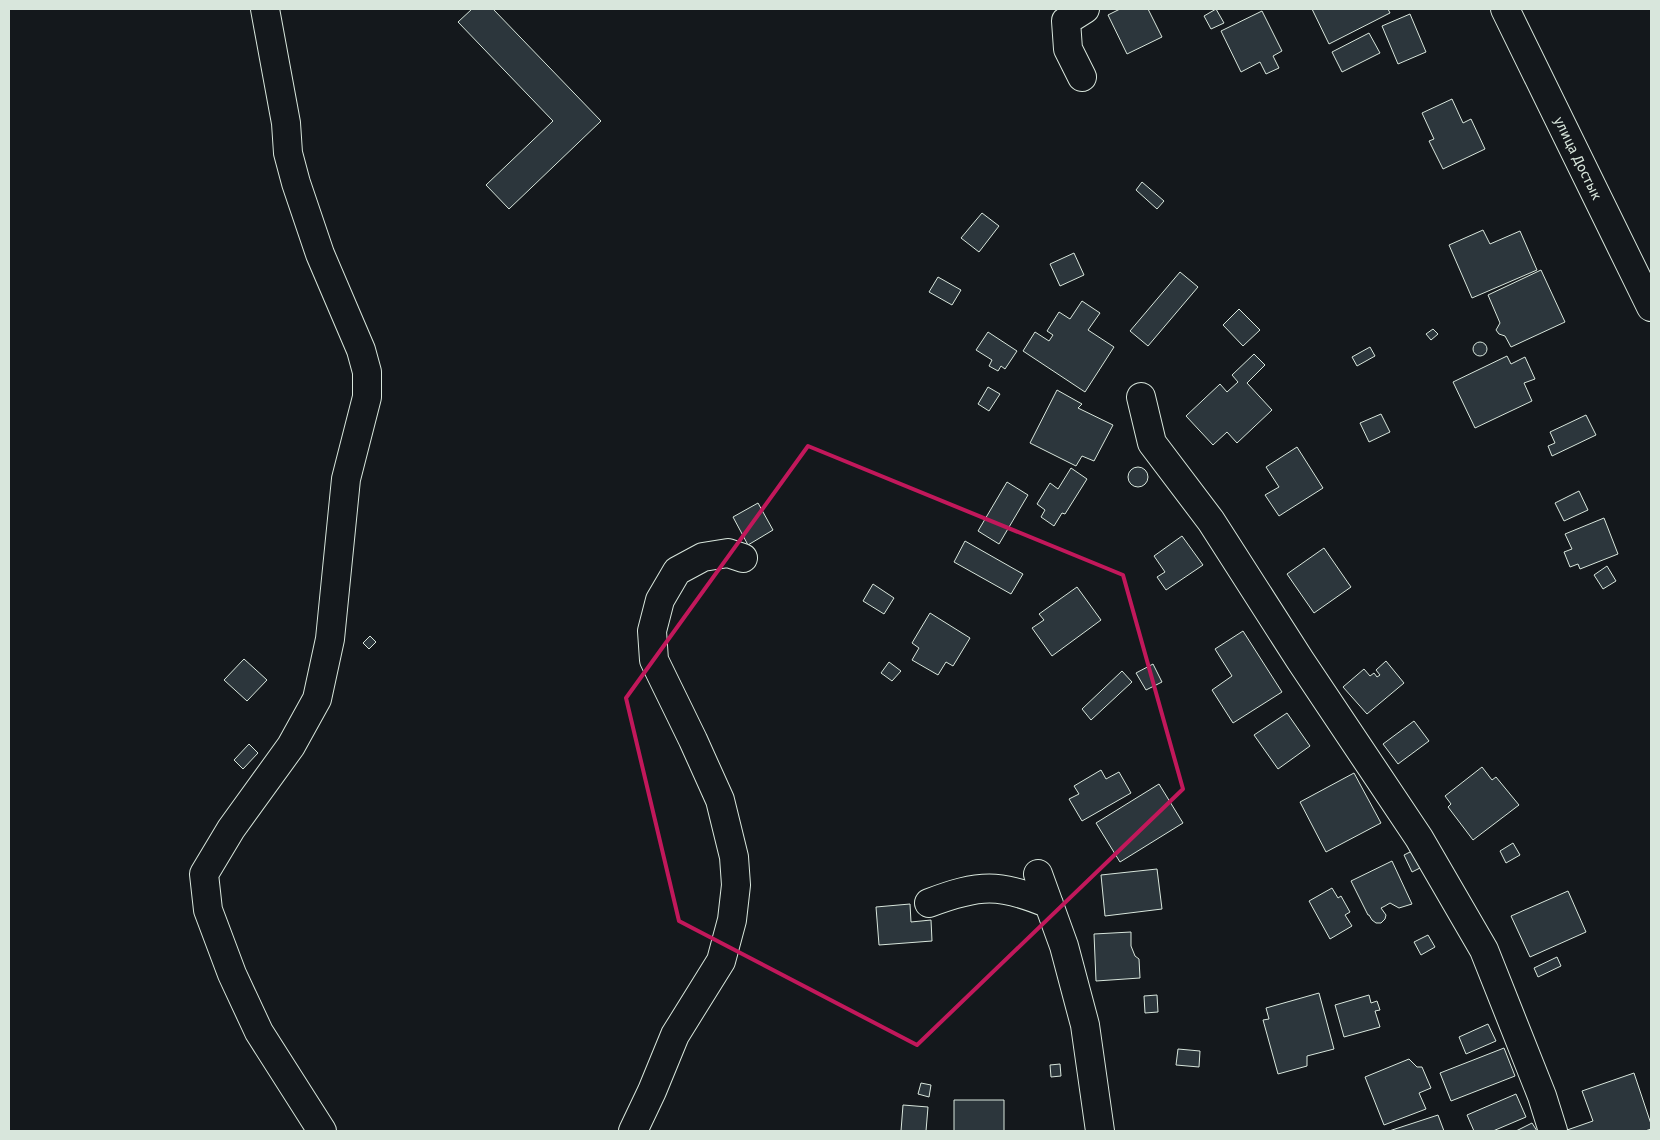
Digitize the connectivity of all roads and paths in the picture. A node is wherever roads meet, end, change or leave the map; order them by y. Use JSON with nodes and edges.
{"nodes":[{"id":1,"x":265,"y":9,"type":"edge"},
{"id":2,"x":1085,"y":9,"type":"edge"},
{"id":3,"x":1505,"y":9,"type":"edge"},
{"id":4,"x":1082,"y":77,"type":"dead end"},
{"id":5,"x":1651,"y":307,"type":"edge"},
{"id":6,"x":1141,"y":397,"type":"dead end"},
{"id":7,"x":743,"y":558,"type":"dead end"},
{"id":8,"x":1038,"y":874,"type":"dead end"},
{"id":9,"x":929,"y":903,"type":"dead end"},
{"id":10,"x":1049,"y":904,"type":"junction"},
{"id":11,"x":322,"y":1131,"type":"edge"},
{"id":12,"x":633,"y":1131,"type":"edge"},
{"id":13,"x":1100,"y":1131,"type":"edge"},
{"id":14,"x":1553,"y":1131,"type":"edge"}],
"edges":[{"from":1,"to":11,"type":"street"},
{"from":2,"to":4,"type":"street"},
{"from":3,"to":5,"type":"street","name":"улица Достык"},
{"from":6,"to":14,"type":"street"},
{"from":7,"to":12,"type":"street"},
{"from":8,"to":10,"type":"street"},
{"from":9,"to":10,"type":"street"},
{"from":10,"to":13,"type":"street"}]}
